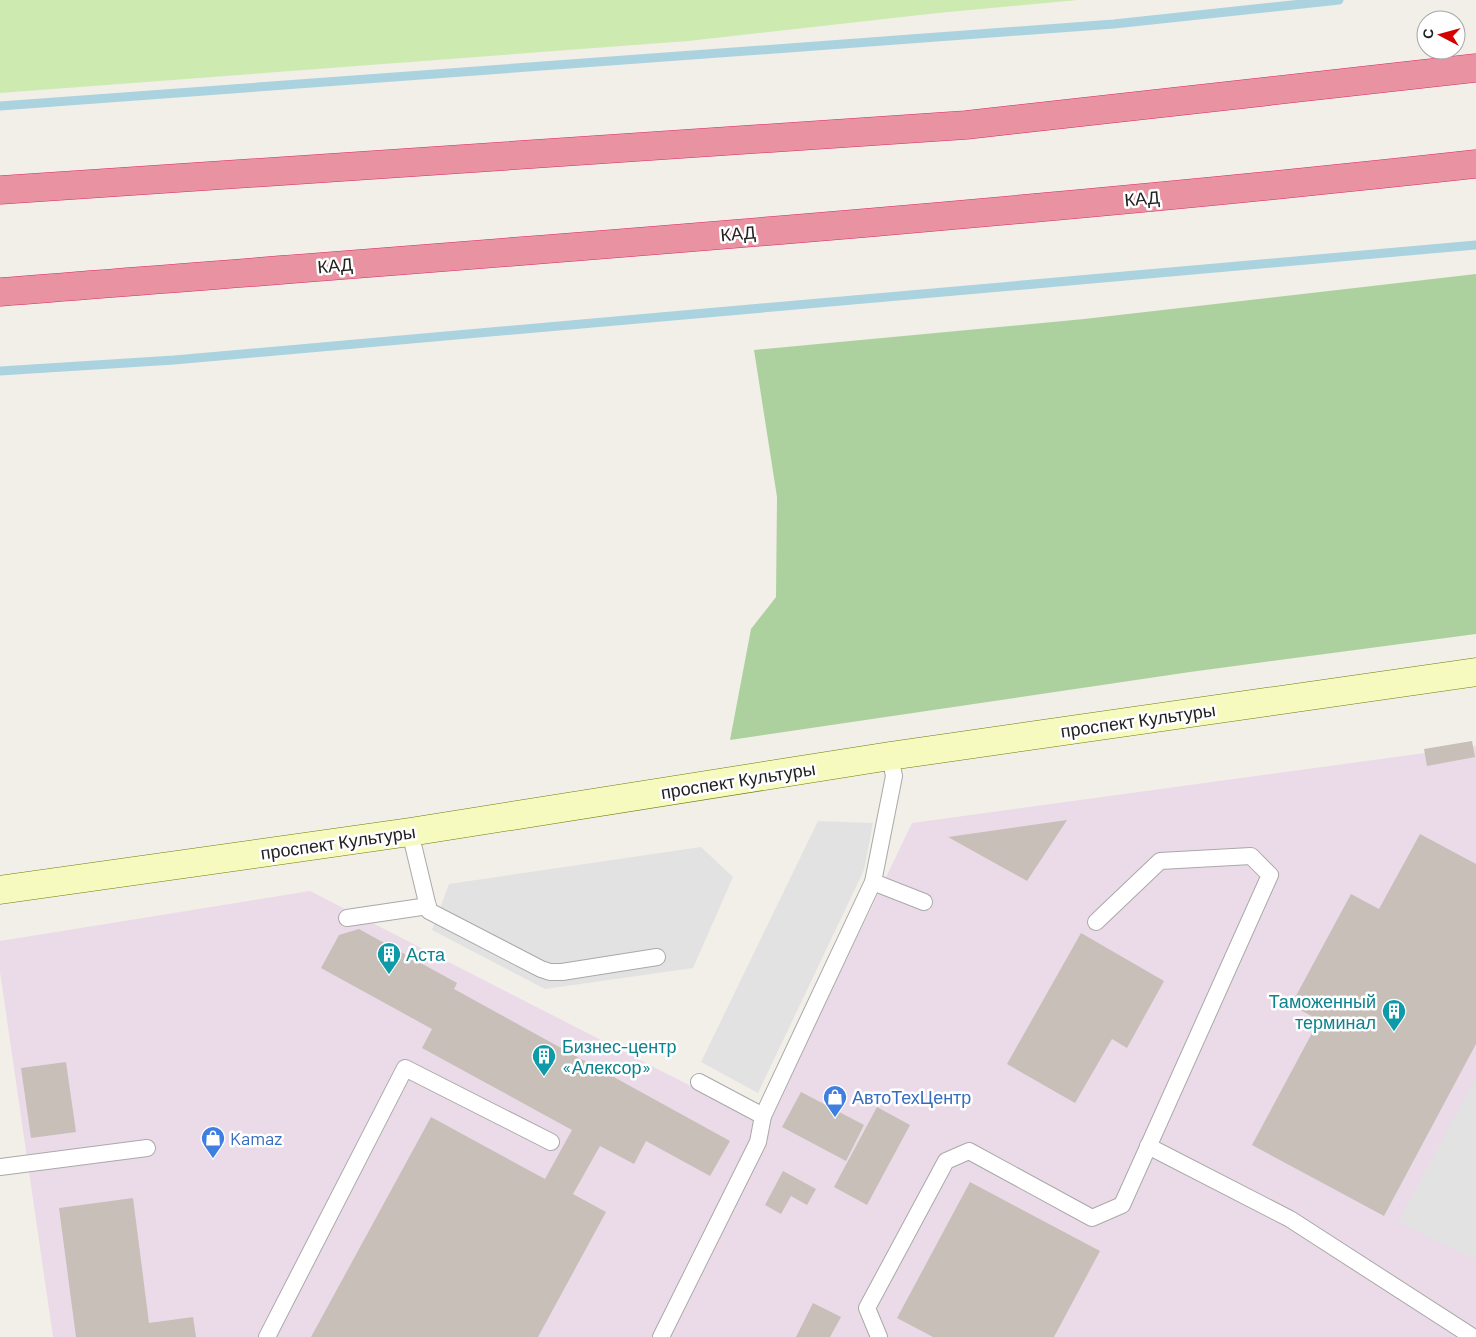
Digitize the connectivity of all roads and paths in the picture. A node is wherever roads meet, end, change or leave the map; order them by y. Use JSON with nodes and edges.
{"nodes":[{"id":1,"x":1476,"y":68,"type":"edge"},
{"id":2,"x":1476,"y":164,"type":"edge"},
{"id":3,"x":0,"y":190,"type":"edge"},
{"id":4,"x":0,"y":292,"type":"edge"},
{"id":5,"x":1476,"y":672,"type":"edge"},
{"id":6,"x":890,"y":756,"type":"junction"},
{"id":7,"x":410,"y":832,"type":"junction"},
{"id":8,"x":873,"y":882,"type":"junction"},
{"id":9,"x":0,"y":890,"type":"edge"},
{"id":10,"x":924,"y":902,"type":"dead end"},
{"id":11,"x":428,"y":906,"type":"junction"},
{"id":12,"x":347,"y":918,"type":"dead end"},
{"id":13,"x":1096,"y":922,"type":"dead end"},
{"id":14,"x":657,"y":957,"type":"dead end"},
{"id":15,"x":699,"y":1082,"type":"dead end"},
{"id":16,"x":763,"y":1116,"type":"junction"},
{"id":17,"x":551,"y":1142,"type":"dead end"},
{"id":18,"x":1148,"y":1146,"type":"junction"},
{"id":19,"x":147,"y":1148,"type":"dead end"},
{"id":20,"x":0,"y":1168,"type":"edge"},
{"id":21,"x":267,"y":1337,"type":"edge"},
{"id":22,"x":661,"y":1337,"type":"edge"},
{"id":23,"x":879,"y":1337,"type":"edge"},
{"id":24,"x":1473,"y":1337,"type":"edge"}],
"edges":[{"from":1,"to":3,"type":"highway"},
{"from":2,"to":4,"type":"highway","name":"КАД"},
{"from":5,"to":6,"type":"street","name":"проспект Культуры"},
{"from":6,"to":7,"type":"street","name":"проспект Культуры"},
{"from":6,"to":8,"type":"lane"},
{"from":7,"to":9,"type":"street","name":"проспект Культуры"},
{"from":7,"to":11,"type":"lane"},
{"from":8,"to":10,"type":"lane"},
{"from":8,"to":16,"type":"lane"},
{"from":11,"to":12,"type":"lane"},
{"from":11,"to":14,"type":"lane"},
{"from":13,"to":18,"type":"lane"},
{"from":15,"to":16,"type":"lane"},
{"from":16,"to":22,"type":"lane"},
{"from":17,"to":21,"type":"lane"},
{"from":18,"to":23,"type":"lane"},
{"from":18,"to":24,"type":"lane"},
{"from":19,"to":20,"type":"lane"}]}
